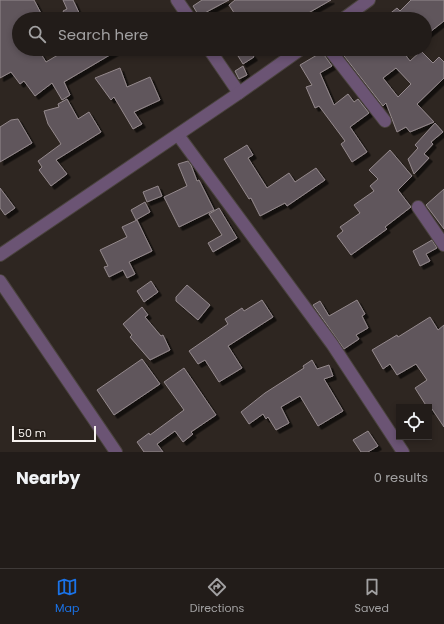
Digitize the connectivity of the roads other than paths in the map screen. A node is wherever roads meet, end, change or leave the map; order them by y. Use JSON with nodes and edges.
{"nodes":[{"id":1,"x":177,"y":0,"type":"edge"},
{"id":2,"x":369,"y":0,"type":"edge"},
{"id":3,"x":185,"y":12,"type":"edge"},
{"id":4,"x":353,"y":12,"type":"edge"},
{"id":5,"x":214,"y":56,"type":"edge"},
{"id":6,"x":291,"y":56,"type":"edge"},
{"id":7,"x":335,"y":56,"type":"edge"},
{"id":8,"x":239,"y":94,"type":"junction"},
{"id":9,"x":385,"y":120,"type":"dead end"},
{"id":10,"x":178,"y":135,"type":"junction"},
{"id":11,"x":418,"y":207,"type":"dead end"},
{"id":12,"x":444,"y":245,"type":"edge"},
{"id":13,"x":2,"y":250,"type":"edge"},
{"id":14,"x":0,"y":281,"type":"edge"},
{"id":15,"x":116,"y":452,"type":"edge"},
{"id":16,"x":402,"y":452,"type":"edge"}],
"edges":[{"from":1,"to":3,"type":"street"},
{"from":2,"to":4,"type":"street"},
{"from":5,"to":8,"type":"street"},
{"from":6,"to":8,"type":"street"},
{"from":7,"to":9,"type":"street"},
{"from":8,"to":10,"type":"street"},
{"from":10,"to":13,"type":"street"},
{"from":10,"to":16,"type":"street"},
{"from":11,"to":12,"type":"street"},
{"from":14,"to":15,"type":"street"}]}
